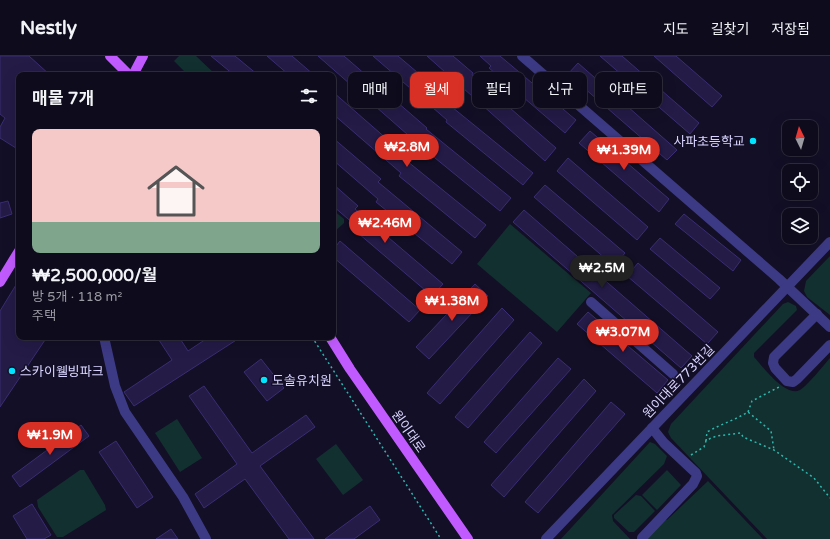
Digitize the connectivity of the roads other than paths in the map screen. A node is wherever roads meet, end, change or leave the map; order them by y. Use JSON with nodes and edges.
{"nodes":[{"id":1,"x":110,"y":56,"type":"edge"},
{"id":2,"x":143,"y":56,"type":"edge"},
{"id":3,"x":522,"y":56,"type":"edge"},
{"id":4,"x":126,"y":72,"type":"edge"},
{"id":5,"x":135,"y":72,"type":"edge"},
{"id":6,"x":830,"y":242,"type":"edge"},
{"id":7,"x":16,"y":256,"type":"edge"},
{"id":8,"x":0,"y":282,"type":"edge"},
{"id":9,"x":787,"y":286,"type":"junction"},
{"id":10,"x":591,"y":302,"type":"dead end"},
{"id":11,"x":817,"y":314,"type":"junction"},
{"id":12,"x":830,"y":327,"type":"edge"},
{"id":13,"x":105,"y":340,"type":"edge"},
{"id":14,"x":332,"y":340,"type":"edge"},
{"id":15,"x":830,"y":345,"type":"edge"},
{"id":16,"x":673,"y":374,"type":"dead end"},
{"id":17,"x":652,"y":428,"type":"junction"},
{"id":18,"x":642,"y":538,"type":"edge"},
{"id":19,"x":206,"y":539,"type":"edge"},
{"id":20,"x":468,"y":539,"type":"edge"},
{"id":21,"x":546,"y":539,"type":"edge"}],
"edges":[{"from":1,"to":4,"type":"main road"},
{"from":2,"to":5,"type":"main road"},
{"from":3,"to":9,"type":"street"},
{"from":6,"to":9,"type":"street","name":"원이대로773번길"},
{"from":7,"to":8,"type":"main road"},
{"from":9,"to":11,"type":"street"},
{"from":9,"to":17,"type":"street","name":"원이대로773번길"},
{"from":10,"to":16,"type":"street"},
{"from":11,"to":12,"type":"street"},
{"from":11,"to":15,"type":"street"},
{"from":13,"to":19,"type":"street"},
{"from":14,"to":20,"type":"main road","name":"원이대로"},
{"from":17,"to":18,"type":"street"},
{"from":17,"to":21,"type":"street","name":"원이대로773번길"}]}
